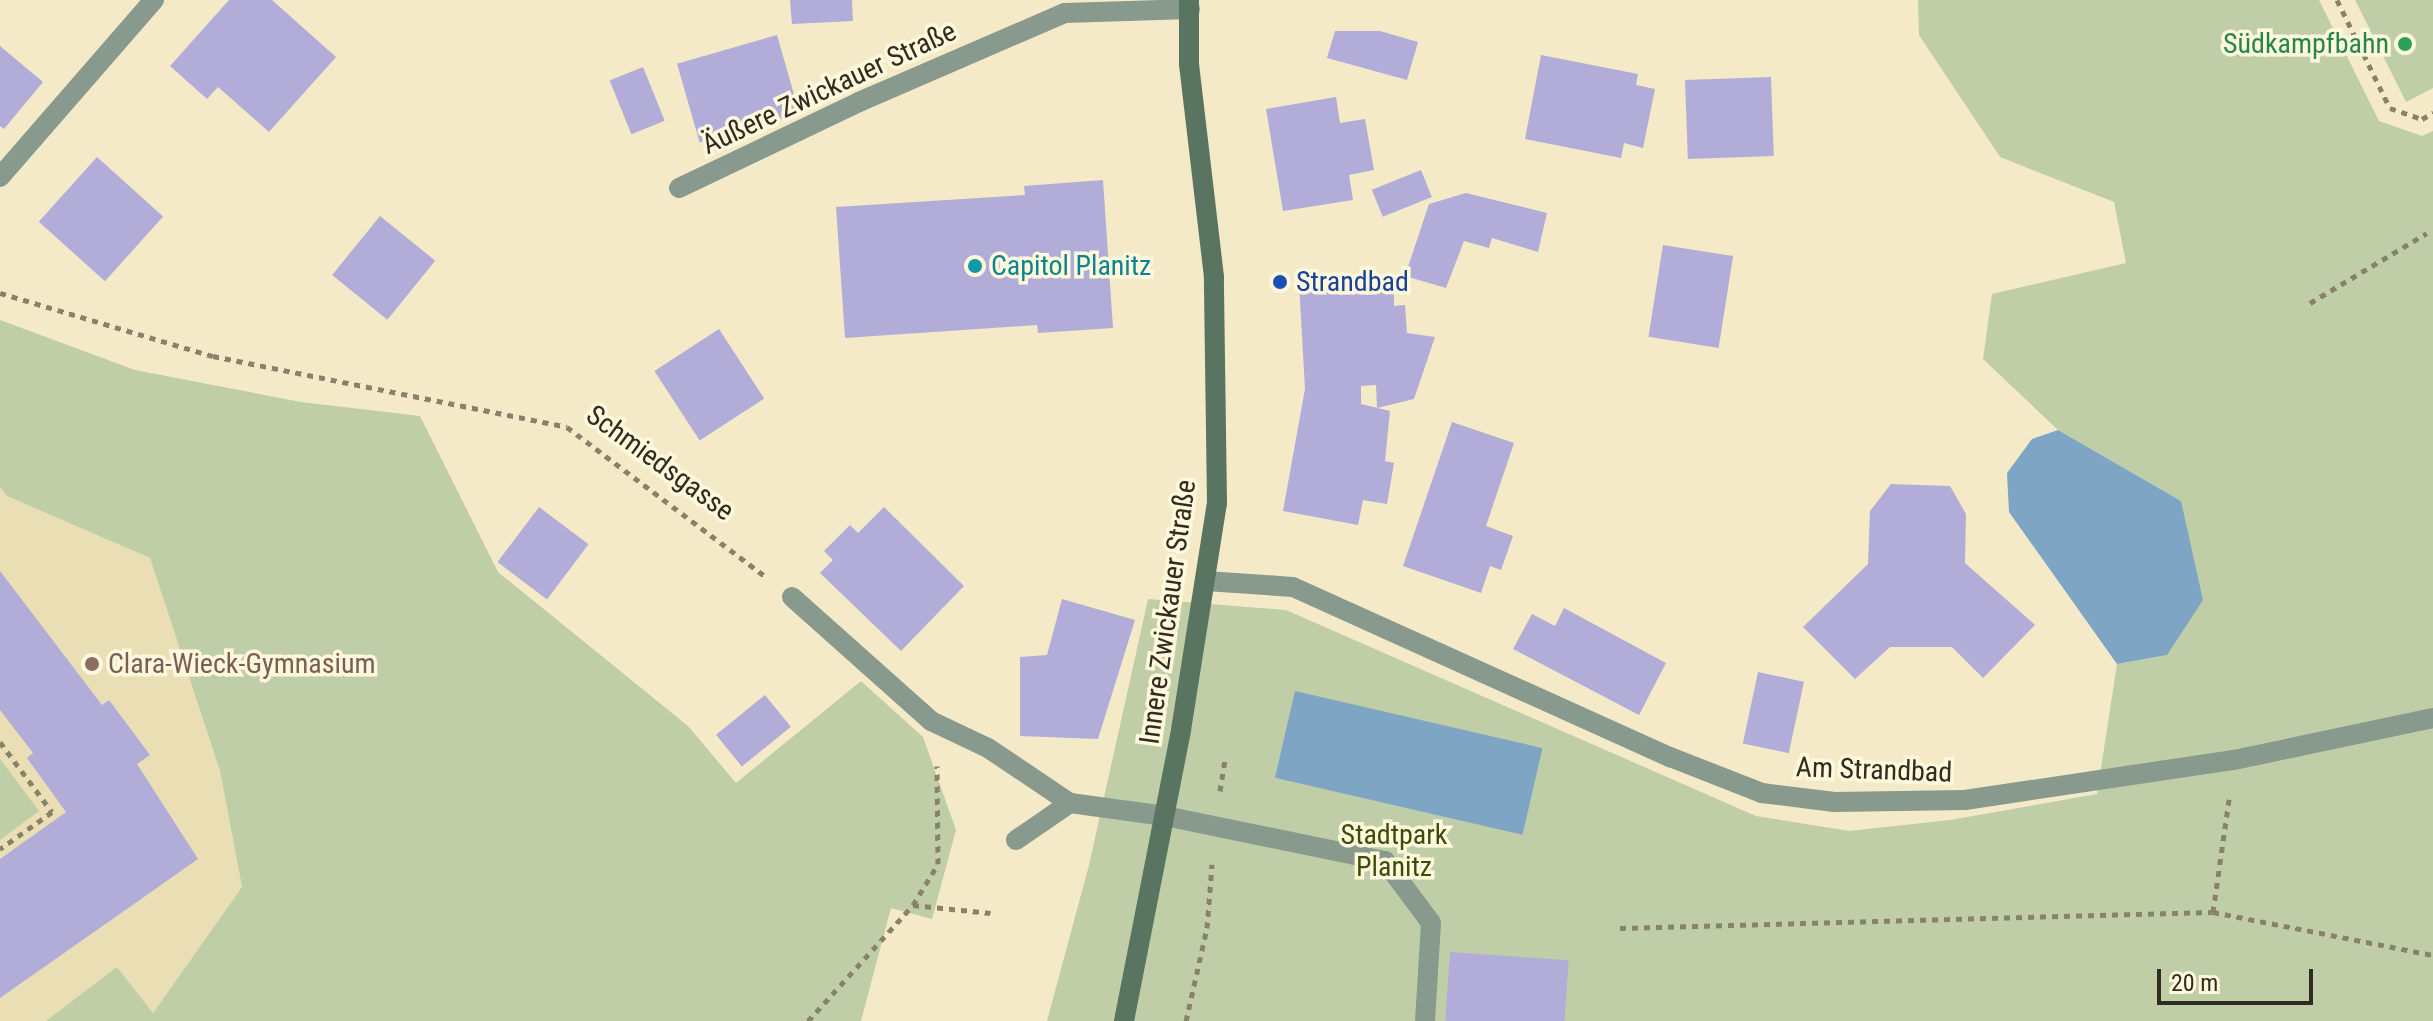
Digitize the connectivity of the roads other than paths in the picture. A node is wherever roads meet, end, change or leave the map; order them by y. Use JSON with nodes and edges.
{"nodes":[{"id":1,"x":154,"y":0,"type":"edge"},
{"id":2,"x":1189,"y":4,"type":"edge"},
{"id":3,"x":1189,"y":63,"type":"joint"},
{"id":4,"x":0,"y":177,"type":"edge"},
{"id":5,"x":679,"y":188,"type":"dead end"},
{"id":6,"x":1206,"y":581,"type":"junction"},
{"id":7,"x":792,"y":597,"type":"road end"},
{"id":8,"x":2433,"y":718,"type":"edge"},
{"id":9,"x":1070,"y":803,"type":"junction"},
{"id":10,"x":1165,"y":816,"type":"junction"},
{"id":11,"x":1016,"y":840,"type":"dead end"},
{"id":12,"x":1124,"y":1021,"type":"edge"},
{"id":13,"x":1425,"y":1021,"type":"edge"}],
"edges":[{"from":1,"to":4,"type":"street"},
{"from":2,"to":3,"type":"main road","name":"Äußere Zwickauer Straße"},
{"from":2,"to":5,"type":"street","name":"Äußere Zwickauer Straße"},
{"from":3,"to":6,"type":"main road","name":"Innere Zwickauer Straße"},
{"from":6,"to":8,"type":"street","name":"Am Strandbad"},
{"from":6,"to":10,"type":"main road","name":"Innere Zwickauer Straße"},
{"from":7,"to":9,"type":"street"},
{"from":9,"to":10,"type":"street"},
{"from":9,"to":11,"type":"street"},
{"from":10,"to":12,"type":"main road","name":"Innere Zwickauer Straße"},
{"from":10,"to":13,"type":"street"}]}
